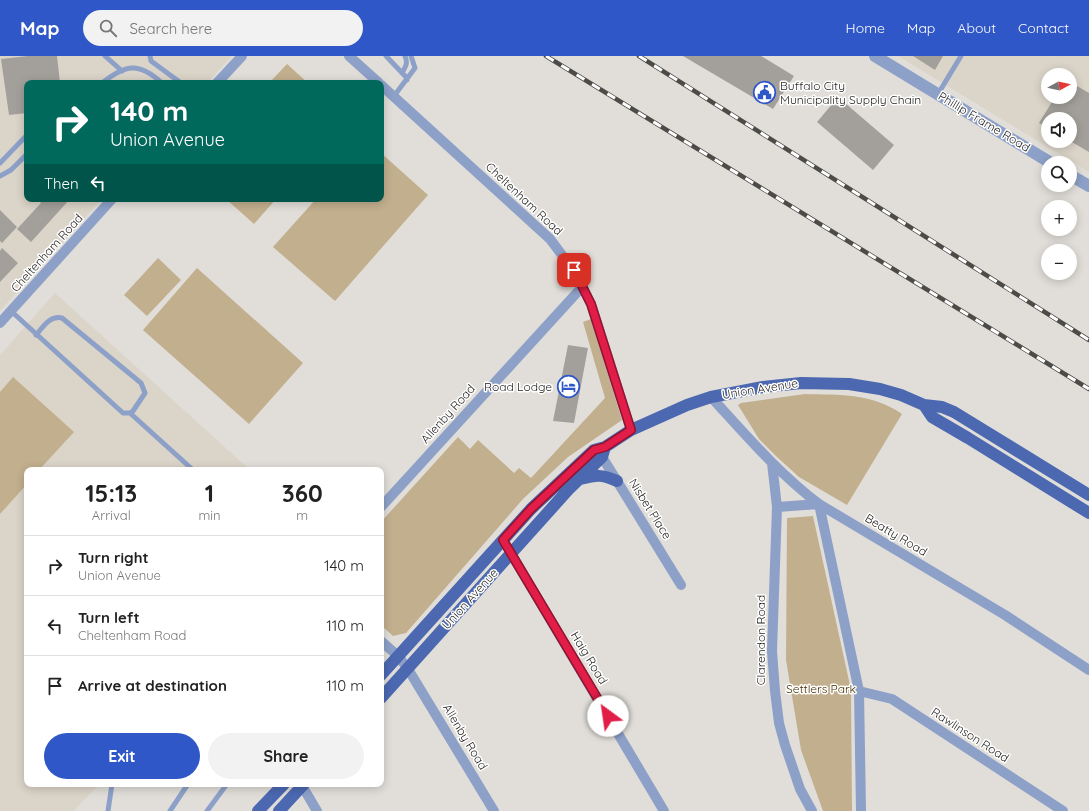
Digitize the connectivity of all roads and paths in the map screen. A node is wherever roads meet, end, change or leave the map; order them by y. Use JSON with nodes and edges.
{"nodes":[{"id":1,"x":105,"y":56,"type":"edge"},
{"id":2,"x":150,"y":56,"type":"edge"},
{"id":3,"x":242,"y":56,"type":"edge"},
{"id":4,"x":349,"y":56,"type":"edge"},
{"id":5,"x":386,"y":56,"type":"edge"},
{"id":6,"x":405,"y":56,"type":"edge"},
{"id":7,"x":411,"y":56,"type":"edge"},
{"id":8,"x":875,"y":56,"type":"edge"},
{"id":9,"x":961,"y":56,"type":"edge"},
{"id":10,"x":122,"y":71,"type":"junction"},
{"id":11,"x":402,"y":73,"type":"junction"},
{"id":12,"x":107,"y":80,"type":"edge"},
{"id":13,"x":159,"y":80,"type":"edge"},
{"id":14,"x":177,"y":80,"type":"edge"},
{"id":15,"x":220,"y":80,"type":"edge"},
{"id":16,"x":376,"y":80,"type":"edge"},
{"id":17,"x":407,"y":80,"type":"junction"},
{"id":18,"x":384,"y":87,"type":"edge"},
{"id":19,"x":938,"y":94,"type":"junction"},
{"id":20,"x":394,"y":96,"type":"junction"},
{"id":21,"x":24,"y":138,"type":"edge"},
{"id":22,"x":24,"y":157,"type":"edge"},
{"id":23,"x":1041,"y":157,"type":"edge"},
{"id":24,"x":0,"y":163,"type":"edge"},
{"id":25,"x":0,"y":176,"type":"edge"},
{"id":26,"x":1077,"y":178,"type":"edge"},
{"id":27,"x":1089,"y":186,"type":"edge"},
{"id":28,"x":109,"y":202,"type":"edge"},
{"id":29,"x":583,"y":286,"type":"junction"},
{"id":30,"x":11,"y":311,"type":"junction"},
{"id":31,"x":0,"y":324,"type":"edge"},
{"id":32,"x":36,"y":335,"type":"junction"},
{"id":33,"x":711,"y":397,"type":"junction"},
{"id":34,"x":924,"y":405,"type":"junction"},
{"id":35,"x":130,"y":413,"type":"junction"},
{"id":36,"x":631,"y":430,"type":"junction"},
{"id":37,"x":600,"y":452,"type":"junction"},
{"id":38,"x":772,"y":462,"type":"junction"},
{"id":39,"x":190,"y":467,"type":"edge"},
{"id":40,"x":579,"y":480,"type":"junction"},
{"id":41,"x":617,"y":481,"type":"junction"},
{"id":42,"x":1089,"y":495,"type":"edge"},
{"id":43,"x":384,"y":504,"type":"edge"},
{"id":44,"x":819,"y":504,"type":"junction"},
{"id":45,"x":777,"y":507,"type":"junction"},
{"id":46,"x":1089,"y":513,"type":"edge"},
{"id":47,"x":503,"y":540,"type":"junction"},
{"id":48,"x":511,"y":553,"type":"junction"},
{"id":49,"x":681,"y":584,"type":"dead end"},
{"id":50,"x":384,"y":644,"type":"edge"},
{"id":51,"x":398,"y":656,"type":"junction"},
{"id":52,"x":408,"y":669,"type":"junction"},
{"id":53,"x":1089,"y":670,"type":"edge"},
{"id":54,"x":384,"y":672,"type":"edge"},
{"id":55,"x":859,"y":691,"type":"junction"},
{"id":56,"x":384,"y":695,"type":"edge"},
{"id":57,"x":112,"y":787,"type":"edge"},
{"id":58,"x":186,"y":787,"type":"edge"},
{"id":59,"x":225,"y":787,"type":"edge"},
{"id":60,"x":281,"y":787,"type":"edge"},
{"id":61,"x":299,"y":787,"type":"edge"},
{"id":62,"x":304,"y":787,"type":"edge"},
{"id":63,"x":108,"y":811,"type":"edge"},
{"id":64,"x":170,"y":811,"type":"edge"},
{"id":65,"x":208,"y":811,"type":"edge"},
{"id":66,"x":258,"y":811,"type":"edge"},
{"id":67,"x":278,"y":811,"type":"edge"},
{"id":68,"x":317,"y":811,"type":"edge"},
{"id":69,"x":494,"y":811,"type":"edge"},
{"id":70,"x":664,"y":811,"type":"edge"},
{"id":71,"x":812,"y":811,"type":"edge"},
{"id":72,"x":861,"y":811,"type":"edge"},
{"id":73,"x":1063,"y":811,"type":"edge"}],
"edges":[{"from":1,"to":10,"type":"lane"},
{"from":2,"to":14,"type":"lane"},
{"from":3,"to":15,"type":"street"},
{"from":4,"to":16,"type":"street","name":"Cheltenham Road"},
{"from":5,"to":11,"type":"lane"},
{"from":6,"to":11,"type":"lane"},
{"from":7,"to":17,"type":"lane"},
{"from":8,"to":19,"type":"street","name":"Phillip Frame Road"},
{"from":9,"to":19,"type":"lane"},
{"from":10,"to":12,"type":"lane"},
{"from":10,"to":13,"type":"lane"},
{"from":11,"to":17,"type":"lane"},
{"from":17,"to":20,"type":"lane"},
{"from":18,"to":20,"type":"street","name":"Cheltenham Road"},
{"from":19,"to":23,"type":"street","name":"Phillip Frame Road"},
{"from":20,"to":29,"type":"street","name":"Cheltenham Road"},
{"from":21,"to":24,"type":"lane"},
{"from":22,"to":25,"type":"lane"},
{"from":26,"to":27,"type":"street"},
{"from":28,"to":30,"type":"street","name":"Cheltenham Road"},
{"from":29,"to":36,"type":"street","name":"Cheltenham Road"},
{"from":29,"to":43,"type":"street","name":"Allenby Road"},
{"from":30,"to":31,"type":"street","name":"Cheltenham Road"},
{"from":30,"to":32,"type":"lane"},
{"from":32,"to":35,"type":"lane"},
{"from":32,"to":35,"type":"lane"},
{"from":33,"to":34,"type":"main road","name":"Union Avenue"},
{"from":33,"to":36,"type":"main road","name":"Union Avenue"},
{"from":33,"to":38,"type":"street","name":"Beatty Road"},
{"from":34,"to":42,"type":"main road","name":"Union Avenue"},
{"from":34,"to":46,"type":"main road","name":"Union Avenue"},
{"from":35,"to":39,"type":"lane"},
{"from":36,"to":37,"type":"main road","name":"Union Avenue"},
{"from":37,"to":40,"type":"main road","name":"Union Avenue"},
{"from":37,"to":41,"type":"street","name":"Nisbet Place"},
{"from":37,"to":47,"type":"main road","name":"Union Avenue"},
{"from":38,"to":44,"type":"street","name":"Beatty Road"},
{"from":38,"to":45,"type":"street","name":"Clarendon Road"},
{"from":40,"to":41,"type":"main road"},
{"from":40,"to":48,"type":"main road","name":"Union Avenue"},
{"from":41,"to":49,"type":"street","name":"Nisbet Place"},
{"from":44,"to":45,"type":"street"},
{"from":44,"to":53,"type":"street","name":"Beatty Road"},
{"from":44,"to":55,"type":"street"},
{"from":45,"to":71,"type":"street","name":"Clarendon Road"},
{"from":47,"to":48,"type":"street","name":"Haig Road"},
{"from":47,"to":51,"type":"main road","name":"Union Avenue"},
{"from":48,"to":52,"type":"main road","name":"Union Avenue"},
{"from":48,"to":70,"type":"street","name":"Haig Road"},
{"from":50,"to":51,"type":"street","name":"Allenby Road"},
{"from":51,"to":52,"type":"street","name":"Allenby Road"},
{"from":51,"to":54,"type":"main road","name":"Union Avenue"},
{"from":52,"to":56,"type":"main road","name":"Union Avenue"},
{"from":52,"to":69,"type":"street","name":"Allenby Road"},
{"from":55,"to":72,"type":"street"},
{"from":55,"to":73,"type":"street","name":"Rawlinson Road"},
{"from":57,"to":63,"type":"lane"},
{"from":58,"to":64,"type":"lane"},
{"from":59,"to":65,"type":"lane"},
{"from":60,"to":66,"type":"main road"},
{"from":61,"to":67,"type":"main road"},
{"from":62,"to":68,"type":"street"}]}
